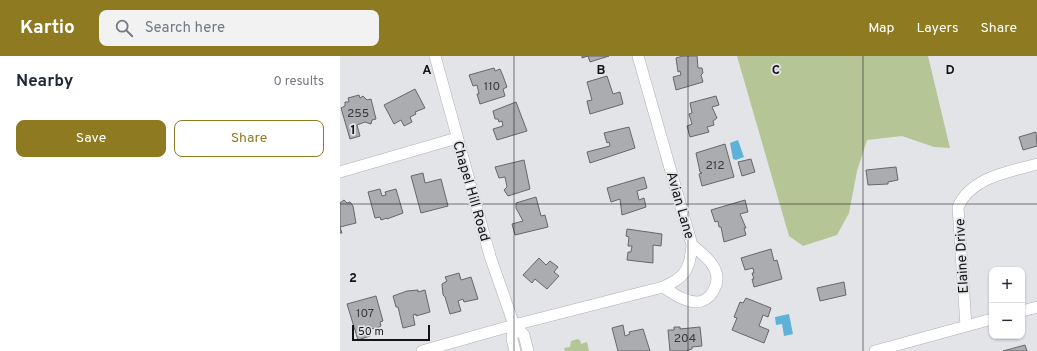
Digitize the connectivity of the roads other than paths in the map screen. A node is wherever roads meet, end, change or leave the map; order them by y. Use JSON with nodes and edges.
{"nodes":[{"id":1,"x":434,"y":56,"type":"edge"},
{"id":2,"x":638,"y":56,"type":"edge"},
{"id":3,"x":458,"y":138,"type":"junction"},
{"id":4,"x":1037,"y":164,"type":"edge"},
{"id":5,"x":340,"y":172,"type":"edge"},
{"id":6,"x":692,"y":245,"type":"junction"},
{"id":7,"x":663,"y":287,"type":"junction"},
{"id":8,"x":1036,"y":310,"type":"edge"},
{"id":9,"x":1025,"y":311,"type":"edge"},
{"id":10,"x":989,"y":320,"type":"edge"},
{"id":11,"x":514,"y":325,"type":"junction"},
{"id":12,"x":966,"y":326,"type":"junction"},
{"id":13,"x":422,"y":351,"type":"edge"},
{"id":14,"x":515,"y":351,"type":"edge"},
{"id":15,"x":528,"y":351,"type":"edge"},
{"id":16,"x":875,"y":351,"type":"edge"}],
"edges":[{"from":1,"to":3,"type":"street","name":"Chapel Hill Road"},
{"from":2,"to":6,"type":"street","name":"Avian Lane"},
{"from":3,"to":5,"type":"street"},
{"from":3,"to":11,"type":"street","name":"Chapel Hill Road"},
{"from":4,"to":12,"type":"street","name":"Elaine Drive"},
{"from":6,"to":7,"type":"street","name":"Avian Lane"},
{"from":6,"to":7,"type":"street"},
{"from":7,"to":11,"type":"street","name":"Avian Lane"},
{"from":8,"to":9,"type":"street"},
{"from":10,"to":12,"type":"street"},
{"from":11,"to":13,"type":"street","name":"Avian Lane"},
{"from":11,"to":14,"type":"street","name":"Chapel Hill Road"},
{"from":11,"to":15,"type":"street","name":"Chapel Hill Road"},
{"from":12,"to":16,"type":"street"}]}
